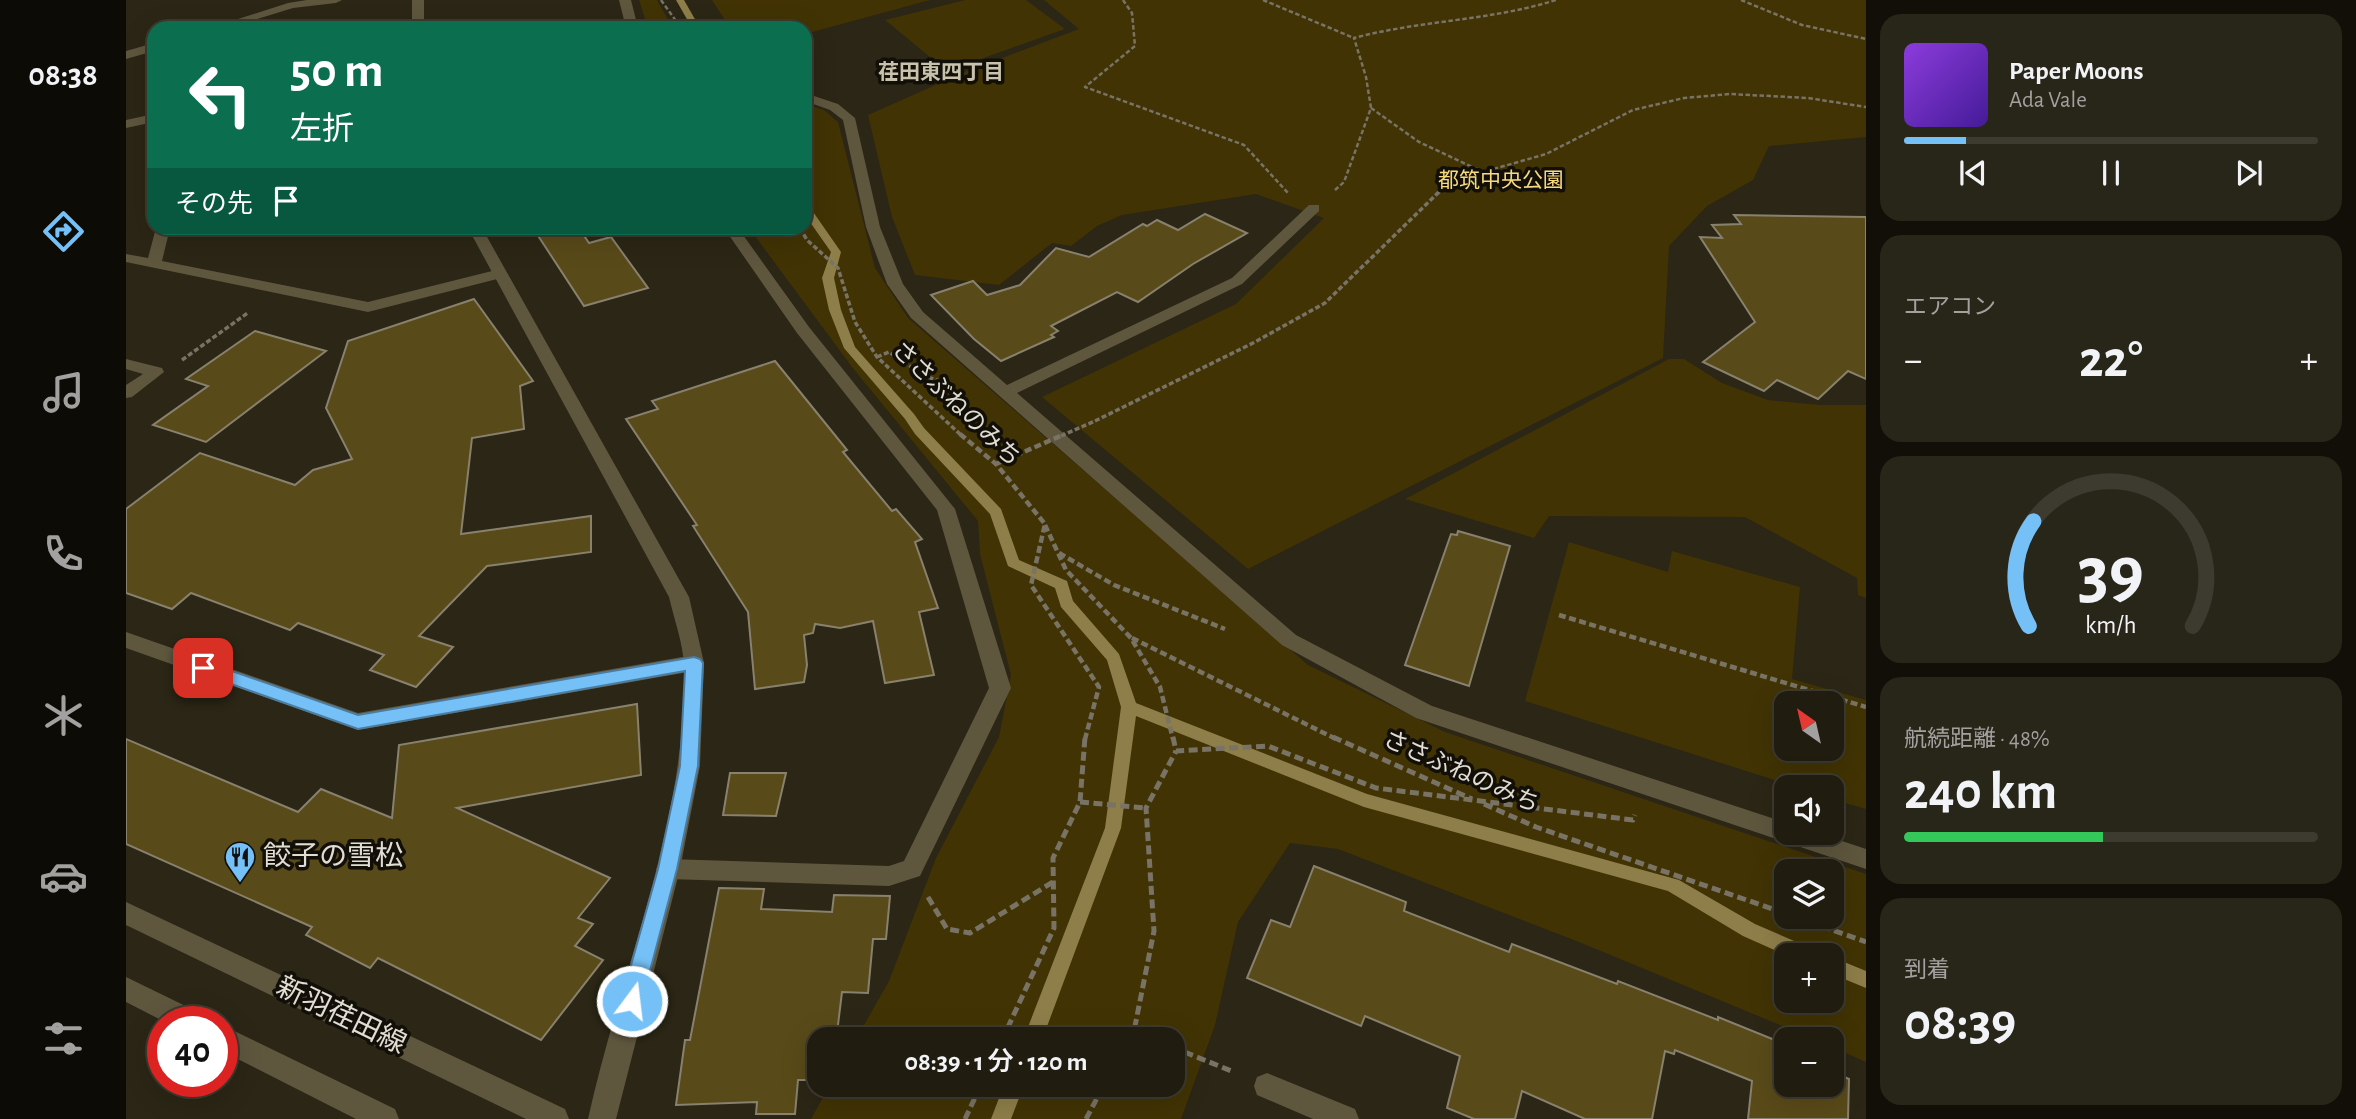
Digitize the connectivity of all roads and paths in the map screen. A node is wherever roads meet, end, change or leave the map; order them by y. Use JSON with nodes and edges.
{"nodes":[{"id":1,"x":335,"y":0,"type":"edge"},
{"id":2,"x":418,"y":0,"type":"edge"},
{"id":3,"x":625,"y":0,"type":"edge"},
{"id":4,"x":661,"y":0,"type":"edge"},
{"id":5,"x":1123,"y":0,"type":"edge"},
{"id":6,"x":1264,"y":0,"type":"edge"},
{"id":7,"x":1556,"y":0,"type":"edge"},
{"id":8,"x":1741,"y":0,"type":"edge"},
{"id":9,"x":239,"y":21,"type":"edge"},
{"id":10,"x":418,"y":21,"type":"edge"},
{"id":11,"x":630,"y":21,"type":"edge"},
{"id":12,"x":676,"y":21,"type":"edge"},
{"id":13,"x":1354,"y":38,"type":"junction"},
{"id":14,"x":1866,"y":39,"type":"edge"},
{"id":15,"x":147,"y":49,"type":"edge"},
{"id":16,"x":126,"y":55,"type":"edge"},
{"id":17,"x":812,"y":99,"type":"edge"},
{"id":18,"x":1866,"y":107,"type":"edge"},
{"id":19,"x":1371,"y":108,"type":"junction"},
{"id":20,"x":147,"y":120,"type":"edge"},
{"id":21,"x":126,"y":124,"type":"edge"},
{"id":22,"x":1483,"y":172,"type":"junction"},
{"id":23,"x":1314,"y":208,"type":"junction"},
{"id":24,"x":161,"y":235,"type":"edge"},
{"id":25,"x":479,"y":235,"type":"edge"},
{"id":26,"x":736,"y":235,"type":"edge"},
{"id":27,"x":804,"y":235,"type":"edge"},
{"id":28,"x":126,"y":258,"type":"edge"},
{"id":29,"x":154,"y":262,"type":"junction"},
{"id":30,"x":500,"y":274,"type":"junction"},
{"id":31,"x":236,"y":321,"type":"dead end"},
{"id":32,"x":877,"y":356,"type":"junction"},
{"id":33,"x":126,"y":364,"type":"edge"},
{"id":34,"x":156,"y":372,"type":"junction"},
{"id":35,"x":986,"y":375,"type":"junction"},
{"id":36,"x":1006,"y":392,"type":"junction"},
{"id":37,"x":126,"y":393,"type":"edge"},
{"id":38,"x":996,"y":464,"type":"junction"},
{"id":39,"x":1045,"y":524,"type":"junction"},
{"id":40,"x":1058,"y":552,"type":"junction"},
{"id":41,"x":1559,"y":615,"type":"dead end"},
{"id":42,"x":1279,"y":631,"type":"junction"},
{"id":43,"x":1132,"y":638,"type":"junction"},
{"id":44,"x":126,"y":640,"type":"edge"},
{"id":45,"x":694,"y":663,"type":"junction"},
{"id":46,"x":1866,"y":708,"type":"edge"},
{"id":47,"x":1175,"y":750,"type":"junction"},
{"id":48,"x":1641,"y":784,"type":"junction"},
{"id":49,"x":1080,"y":802,"type":"junction"},
{"id":50,"x":1479,"y":802,"type":"junction"},
{"id":51,"x":1146,"y":808,"type":"junction"},
{"id":52,"x":1774,"y":829,"type":"edge"},
{"id":53,"x":1823,"y":845,"type":"edge"},
{"id":54,"x":1866,"y":859,"type":"edge"},
{"id":55,"x":668,"y":869,"type":"junction"},
{"id":56,"x":912,"y":869,"type":"junction"},
{"id":57,"x":1053,"y":882,"type":"junction"},
{"id":58,"x":1774,"y":909,"type":"edge"},
{"id":59,"x":126,"y":913,"type":"edge"},
{"id":60,"x":1830,"y":929,"type":"edge"},
{"id":61,"x":1866,"y":942,"type":"edge"},
{"id":62,"x":126,"y":989,"type":"edge"},
{"id":63,"x":159,"y":1006,"type":"edge"},
{"id":64,"x":1008,"y":1027,"type":"edge"},
{"id":65,"x":1135,"y":1027,"type":"edge"},
{"id":66,"x":238,"y":1045,"type":"edge"},
{"id":67,"x":1185,"y":1051,"type":"edge"},
{"id":68,"x":1267,"y":1086,"type":"joint"},
{"id":69,"x":975,"y":1097,"type":"edge"},
{"id":70,"x":1098,"y":1097,"type":"edge"},
{"id":71,"x":385,"y":1119,"type":"edge"},
{"id":72,"x":555,"y":1119,"type":"edge"},
{"id":73,"x":602,"y":1119,"type":"edge"},
{"id":74,"x":965,"y":1119,"type":"edge"},
{"id":75,"x":1086,"y":1119,"type":"edge"},
{"id":76,"x":1345,"y":1119,"type":"edge"}],
"edges":[{"from":1,"to":9,"type":"street"},
{"from":2,"to":10,"type":"street"},
{"from":3,"to":11,"type":"street"},
{"from":4,"to":12,"type":"path"},
{"from":5,"to":23,"type":"path"},
{"from":6,"to":13,"type":"path"},
{"from":7,"to":13,"type":"path"},
{"from":8,"to":14,"type":"path"},
{"from":13,"to":19,"type":"path"},
{"from":15,"to":16,"type":"street"},
{"from":17,"to":35,"type":"street"},
{"from":18,"to":22,"type":"path"},
{"from":19,"to":22,"type":"path"},
{"from":19,"to":23,"type":"path"},
{"from":20,"to":21,"type":"street"},
{"from":22,"to":38,"type":"path","bridge":true},
{"from":23,"to":36,"type":"street"},
{"from":24,"to":29,"type":"street"},
{"from":25,"to":30,"type":"street"},
{"from":26,"to":56,"type":"street"},
{"from":27,"to":32,"type":"path","name":"ささぶねのみち"},
{"from":28,"to":29,"type":"street"},
{"from":29,"to":30,"type":"street"},
{"from":30,"to":45,"type":"street"},
{"from":31,"to":34,"type":"path"},
{"from":32,"to":35,"type":"path"},
{"from":32,"to":38,"type":"path","name":"ささぶねのみち"},
{"from":33,"to":34,"type":"street"},
{"from":34,"to":37,"type":"street"},
{"from":35,"to":36,"type":"street"},
{"from":36,"to":42,"type":"street"},
{"from":38,"to":39,"type":"path","name":"ささぶねのみち"},
{"from":39,"to":40,"type":"path","name":"ささぶねのみち"},
{"from":39,"to":49,"type":"path"},
{"from":40,"to":42,"type":"path"},
{"from":40,"to":43,"type":"path","name":"ささぶねのみち"},
{"from":41,"to":46,"type":"path"},
{"from":42,"to":48,"type":"street"},
{"from":43,"to":47,"type":"path"},
{"from":43,"to":50,"type":"path","name":"ささぶねのみち"},
{"from":44,"to":45,"type":"street"},
{"from":45,"to":55,"type":"street"},
{"from":47,"to":50,"type":"path"},
{"from":47,"to":51,"type":"path"},
{"from":48,"to":50,"type":"path"},
{"from":48,"to":52,"type":"street"},
{"from":49,"to":51,"type":"path"},
{"from":49,"to":57,"type":"path"},
{"from":50,"to":58,"type":"path","name":"ささぶねのみち"},
{"from":51,"to":65,"type":"path"},
{"from":53,"to":54,"type":"street"},
{"from":55,"to":56,"type":"street"},
{"from":55,"to":73,"type":"street"},
{"from":56,"to":57,"type":"path"},
{"from":57,"to":64,"type":"path"},
{"from":59,"to":72,"type":"street","name":"新羽荏田線"},
{"from":60,"to":61,"type":"path"},
{"from":62,"to":63,"type":"street"},
{"from":66,"to":71,"type":"street"},
{"from":67,"to":68,"type":"path"},
{"from":68,"to":76,"type":"street"},
{"from":69,"to":74,"type":"path"},
{"from":70,"to":75,"type":"path"}]}
